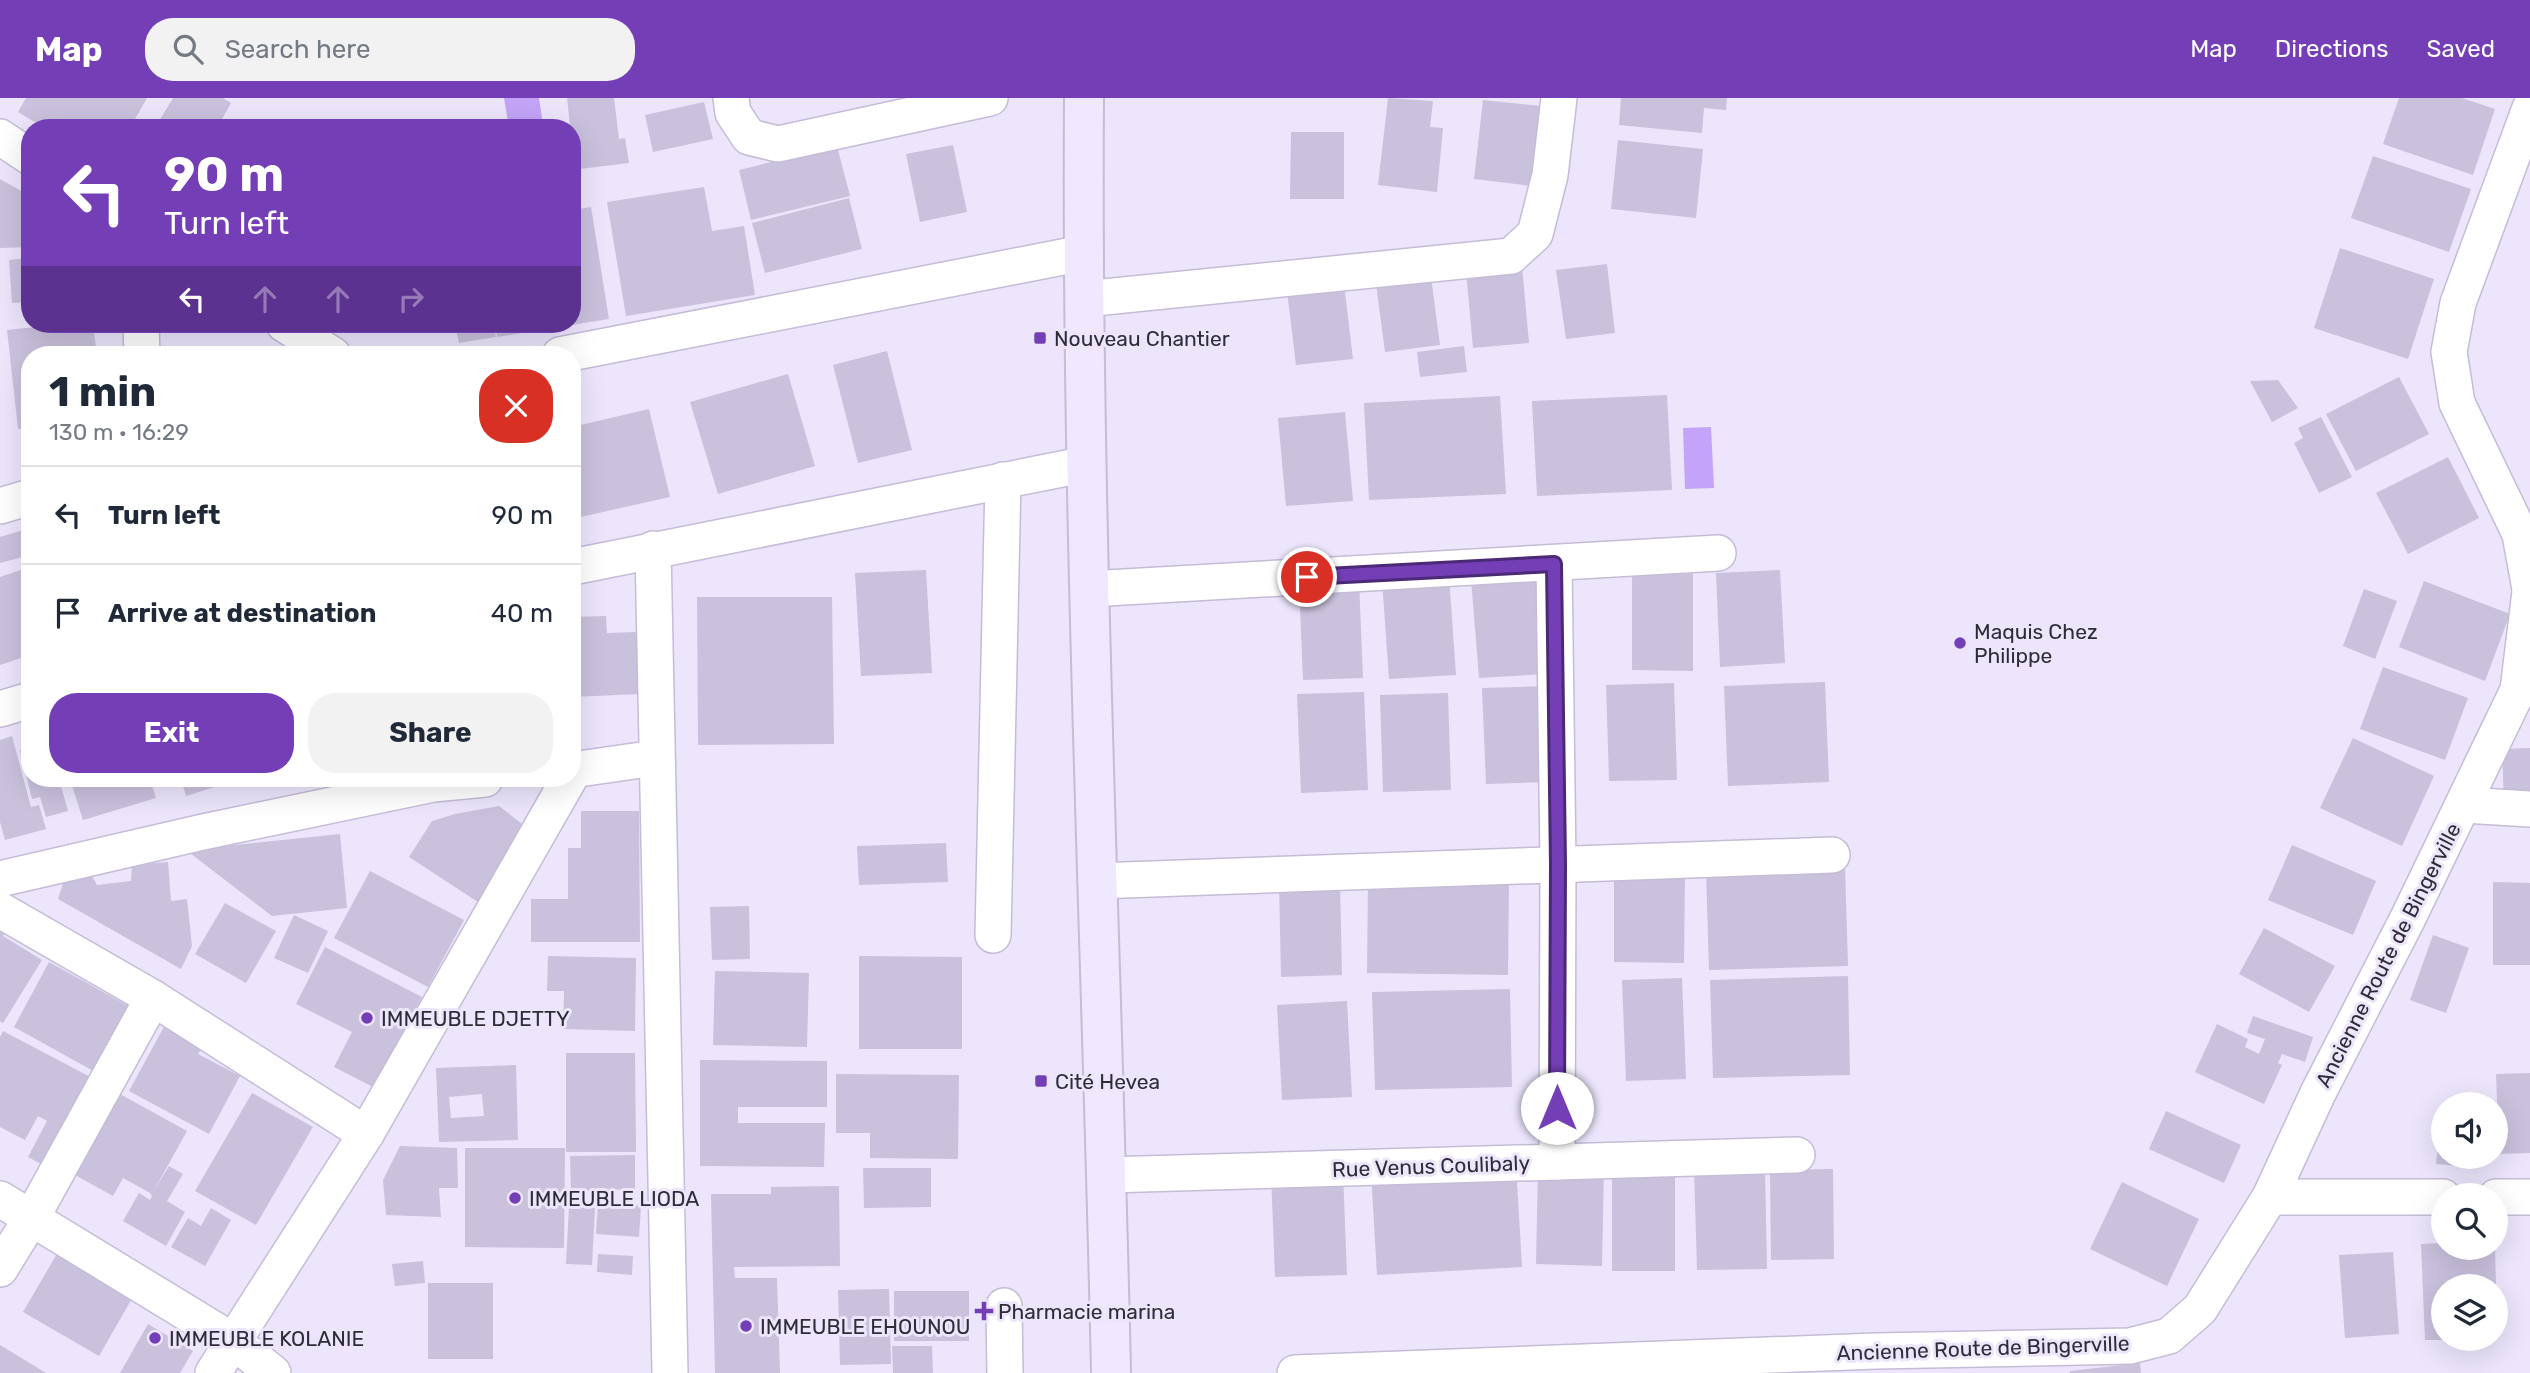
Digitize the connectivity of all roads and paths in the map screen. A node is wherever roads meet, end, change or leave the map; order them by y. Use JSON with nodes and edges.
{"nodes":[{"id":1,"x":731,"y":98,"type":"edge"},
{"id":2,"x":990,"y":98,"type":"edge"},
{"id":3,"x":1084,"y":98,"type":"edge"},
{"id":4,"x":1559,"y":98,"type":"edge"},
{"id":5,"x":2530,"y":108,"type":"edge"},
{"id":6,"x":0,"y":137,"type":"edge"},
{"id":7,"x":21,"y":151,"type":"edge"},
{"id":8,"x":1083,"y":253,"type":"junction"},
{"id":9,"x":1084,"y":299,"type":"junction"},
{"id":10,"x":298,"y":333,"type":"edge"},
{"id":11,"x":319,"y":346,"type":"edge"},
{"id":12,"x":581,"y":351,"type":"edge"},
{"id":13,"x":1087,"y":464,"type":"junction"},
{"id":14,"x":1003,"y":480,"type":"junction"},
{"id":15,"x":2514,"y":488,"type":"edge"},
{"id":16,"x":21,"y":500,"type":"edge"},
{"id":17,"x":0,"y":506,"type":"edge"},
{"id":18,"x":653,"y":549,"type":"junction"},
{"id":19,"x":1718,"y":553,"type":"dead end"},
{"id":20,"x":1554,"y":564,"type":"junction"},
{"id":21,"x":581,"y":565,"type":"edge"},
{"id":22,"x":1089,"y":589,"type":"junction"},
{"id":23,"x":2530,"y":590,"type":"edge"},
{"id":24,"x":21,"y":703,"type":"edge"},
{"id":25,"x":0,"y":709,"type":"edge"},
{"id":26,"x":655,"y":758,"type":"junction"},
{"id":27,"x":581,"y":771,"type":"edge"},
{"id":28,"x":419,"y":787,"type":"edge"},
{"id":29,"x":564,"y":787,"type":"edge"},
{"id":30,"x":2464,"y":805,"type":"junction"},
{"id":31,"x":2530,"y":809,"type":"edge"},
{"id":32,"x":1832,"y":855,"type":"dead end"},
{"id":33,"x":1558,"y":864,"type":"junction"},
{"id":34,"x":0,"y":879,"type":"edge"},
{"id":35,"x":1096,"y":881,"type":"junction"},
{"id":36,"x":0,"y":910,"type":"edge"},
{"id":37,"x":993,"y":935,"type":"dead end"},
{"id":38,"x":153,"y":998,"type":"junction"},
{"id":39,"x":366,"y":1134,"type":"junction"},
{"id":40,"x":1797,"y":1155,"type":"dead end"},
{"id":41,"x":1557,"y":1162,"type":"junction"},
{"id":42,"x":1107,"y":1175,"type":"junction"},
{"id":43,"x":2270,"y":1197,"type":"junction"},
{"id":44,"x":2431,"y":1197,"type":"edge"},
{"id":45,"x":2508,"y":1197,"type":"edge"},
{"id":46,"x":2530,"y":1197,"type":"edge"},
{"id":47,"x":0,"y":1199,"type":"edge"},
{"id":48,"x":32,"y":1217,"type":"junction"},
{"id":49,"x":0,"y":1269,"type":"edge"},
{"id":50,"x":1004,"y":1306,"type":"dead end"},
{"id":51,"x":233,"y":1341,"type":"junction"},
{"id":52,"x":213,"y":1373,"type":"edge"},
{"id":53,"x":273,"y":1373,"type":"edge"},
{"id":54,"x":670,"y":1373,"type":"edge"},
{"id":55,"x":1005,"y":1373,"type":"edge"},
{"id":56,"x":1111,"y":1373,"type":"edge"},
{"id":57,"x":1295,"y":1373,"type":"edge"}],
"edges":[{"from":1,"to":2,"type":"street"},
{"from":3,"to":8,"type":"main road"},
{"from":4,"to":9,"type":"street"},
{"from":5,"to":15,"type":"street","name":"Ancienne Route de Bingerville"},
{"from":6,"to":7,"type":"street"},
{"from":8,"to":9,"type":"main road"},
{"from":8,"to":12,"type":"street"},
{"from":9,"to":13,"type":"main road"},
{"from":10,"to":11,"type":"street"},
{"from":13,"to":14,"type":"street"},
{"from":13,"to":22,"type":"main road"},
{"from":14,"to":18,"type":"street"},
{"from":14,"to":37,"type":"street"},
{"from":15,"to":23,"type":"street","name":"Ancienne Route de Bingerville"},
{"from":16,"to":17,"type":"street"},
{"from":18,"to":21,"type":"street"},
{"from":18,"to":26,"type":"street"},
{"from":19,"to":20,"type":"street"},
{"from":20,"to":22,"type":"street"},
{"from":20,"to":33,"type":"street"},
{"from":22,"to":35,"type":"main road"},
{"from":23,"to":30,"type":"street","name":"Ancienne Route de Bingerville"},
{"from":24,"to":25,"type":"street"},
{"from":26,"to":27,"type":"street"},
{"from":26,"to":54,"type":"street"},
{"from":28,"to":34,"type":"street"},
{"from":29,"to":39,"type":"street"},
{"from":30,"to":31,"type":"street"},
{"from":30,"to":43,"type":"street","name":"Ancienne Route de Bingerville"},
{"from":32,"to":33,"type":"street"},
{"from":33,"to":35,"type":"street"},
{"from":33,"to":41,"type":"street"},
{"from":35,"to":42,"type":"main road"},
{"from":36,"to":38,"type":"street"},
{"from":38,"to":39,"type":"street"},
{"from":38,"to":48,"type":"street"},
{"from":39,"to":51,"type":"street"},
{"from":40,"to":41,"type":"street","name":"Rue Venus Coulibaly"},
{"from":41,"to":42,"type":"street","name":"Rue Venus Coulibaly"},
{"from":42,"to":56,"type":"main road"},
{"from":43,"to":44,"type":"street"},
{"from":43,"to":57,"type":"street","name":"Ancienne Route de Bingerville"},
{"from":45,"to":46,"type":"street"},
{"from":47,"to":48,"type":"street"},
{"from":48,"to":49,"type":"street"},
{"from":48,"to":51,"type":"street"},
{"from":50,"to":55,"type":"street"},
{"from":51,"to":52,"type":"street"},
{"from":51,"to":53,"type":"street"}]}
